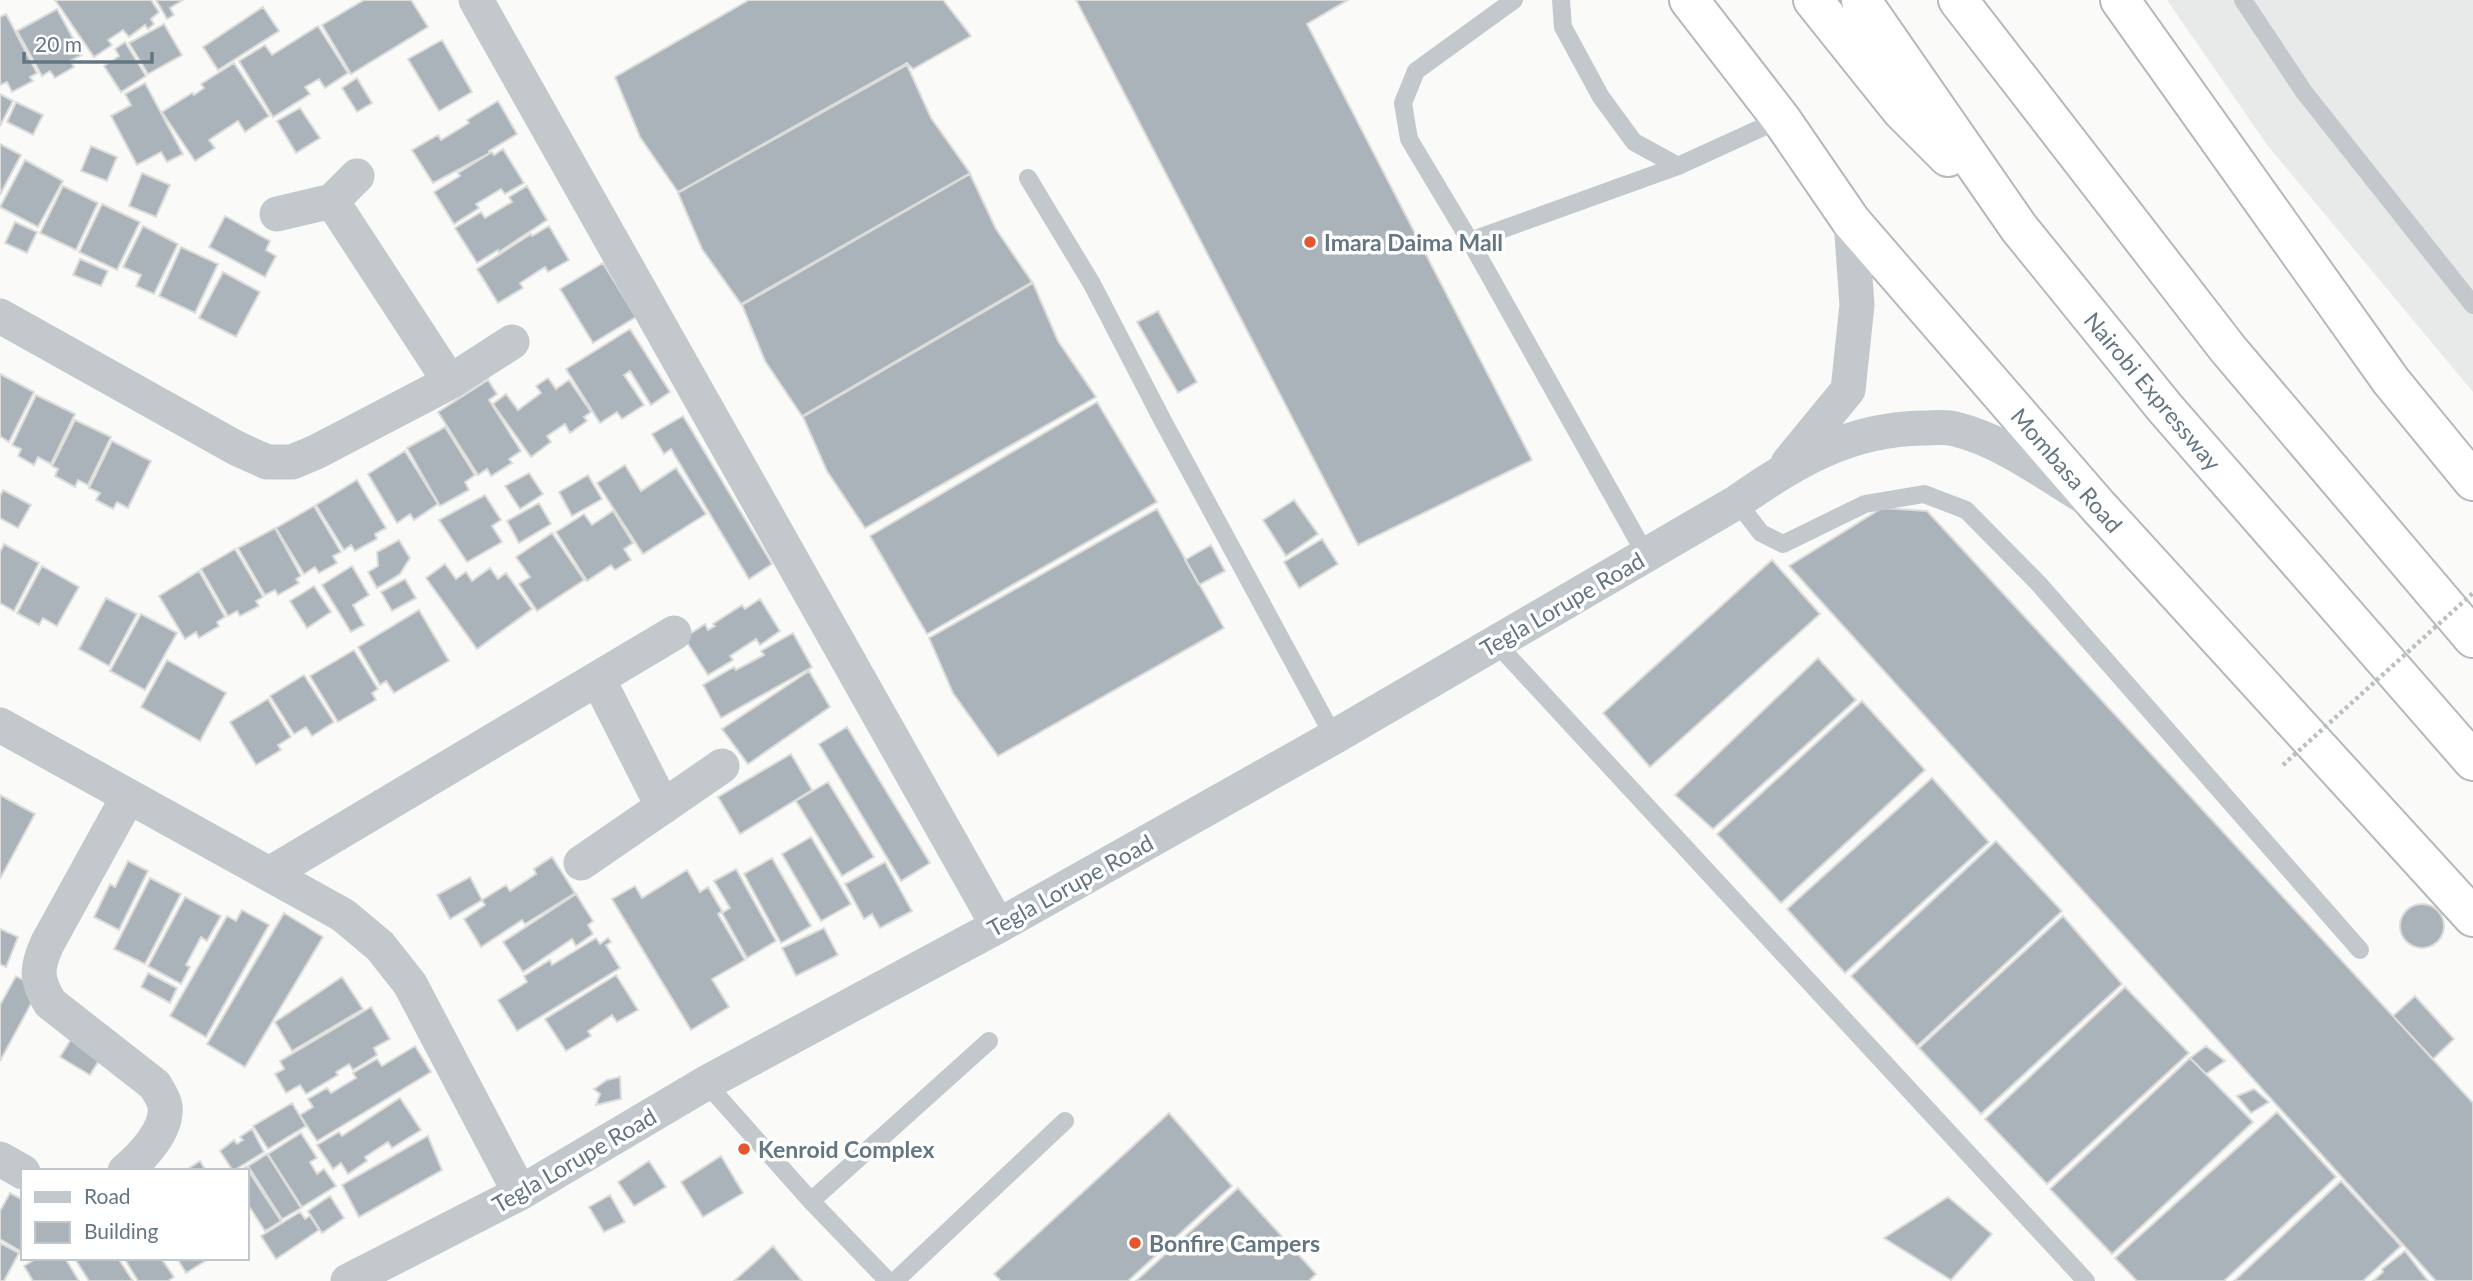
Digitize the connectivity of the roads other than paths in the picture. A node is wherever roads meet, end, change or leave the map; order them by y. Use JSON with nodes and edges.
{"nodes":[{"id":1,"x":476,"y":0,"type":"edge"},
{"id":2,"x":1514,"y":0,"type":"edge"},
{"id":3,"x":1561,"y":0,"type":"edge"},
{"id":4,"x":1689,"y":0,"type":"edge"},
{"id":5,"x":1813,"y":0,"type":"edge"},
{"id":6,"x":1861,"y":0,"type":"edge"},
{"id":7,"x":1958,"y":0,"type":"edge"},
{"id":8,"x":2120,"y":0,"type":"edge"},
{"id":9,"x":2243,"y":0,"type":"edge"},
{"id":10,"x":1781,"y":120,"type":"junction"},
{"id":11,"x":1678,"y":166,"type":"junction"},
{"id":12,"x":357,"y":176,"type":"dead end"},
{"id":13,"x":1028,"y":178,"type":"dead end"},
{"id":14,"x":332,"y":201,"type":"junction"},
{"id":15,"x":276,"y":214,"type":"dead end"},
{"id":16,"x":1851,"y":221,"type":"junction"},
{"id":17,"x":2019,"y":228,"type":"junction"},
{"id":18,"x":1469,"y":241,"type":"junction"},
{"id":19,"x":2473,"y":304,"type":"edge"},
{"id":20,"x":0,"y":316,"type":"edge"},
{"id":21,"x":512,"y":342,"type":"dead end"},
{"id":22,"x":450,"y":382,"type":"junction"},
{"id":23,"x":1781,"y":471,"type":"junction"},
{"id":24,"x":2473,"y":481,"type":"edge"},
{"id":25,"x":1737,"y":502,"type":"junction"},
{"id":26,"x":2097,"y":505,"type":"junction"},
{"id":27,"x":1646,"y":555,"type":"junction"},
{"id":28,"x":674,"y":633,"type":"dead end"},
{"id":29,"x":2473,"y":638,"type":"edge"},
{"id":30,"x":1495,"y":642,"type":"junction"},
{"id":31,"x":598,"y":679,"type":"junction"},
{"id":32,"x":0,"y":724,"type":"edge"},
{"id":33,"x":1334,"y":737,"type":"junction"},
{"id":34,"x":2473,"y":761,"type":"edge"},
{"id":35,"x":722,"y":766,"type":"dead end"},
{"id":36,"x":128,"y":797,"type":"junction"},
{"id":37,"x":663,"y":807,"type":"junction"},
{"id":38,"x":581,"y":863,"type":"dead end"},
{"id":39,"x":271,"y":873,"type":"junction"},
{"id":40,"x":2473,"y":917,"type":"edge"},
{"id":41,"x":998,"y":926,"type":"junction"},
{"id":42,"x":2360,"y":950,"type":"dead end"},
{"id":43,"x":989,"y":1041,"type":"dead end"},
{"id":44,"x":706,"y":1083,"type":"junction"},
{"id":45,"x":1065,"y":1121,"type":"dead end"},
{"id":46,"x":0,"y":1159,"type":"edge"},
{"id":47,"x":127,"y":1169,"type":"edge"},
{"id":48,"x":21,"y":1171,"type":"edge"},
{"id":49,"x":520,"y":1194,"type":"junction"},
{"id":50,"x":811,"y":1201,"type":"junction"},
{"id":51,"x":348,"y":1281,"type":"edge"},
{"id":52,"x":888,"y":1281,"type":"edge"},
{"id":53,"x":895,"y":1281,"type":"edge"},
{"id":54,"x":2086,"y":1281,"type":"edge"}],
"edges":[{"from":1,"to":41,"type":"street"},
{"from":2,"to":18,"type":"lane"},
{"from":3,"to":11,"type":"lane"},
{"from":4,"to":10,"type":"highway","name":"Mombasa Road"},
{"from":5,"to":17,"type":"highway"},
{"from":6,"to":17,"type":"highway","name":"Nairobi Expressway"},
{"from":7,"to":29,"type":"highway"},
{"from":8,"to":24,"type":"highway"},
{"from":9,"to":19,"type":"lane"},
{"from":10,"to":11,"type":"lane"},
{"from":10,"to":16,"type":"highway","name":"Mombasa Road"},
{"from":11,"to":18,"type":"lane"},
{"from":12,"to":14,"type":"street"},
{"from":13,"to":33,"type":"lane"},
{"from":14,"to":15,"type":"street"},
{"from":14,"to":22,"type":"street"},
{"from":16,"to":23,"type":"street","name":"Tegla Lorupe Road"},
{"from":16,"to":26,"type":"highway","name":"Mombasa Road"},
{"from":17,"to":34,"type":"highway","name":"Nairobi Expressway"},
{"from":18,"to":27,"type":"lane"},
{"from":20,"to":22,"type":"street"},
{"from":21,"to":22,"type":"street"},
{"from":23,"to":25,"type":"street","name":"Tegla Lorupe Road"},
{"from":23,"to":26,"type":"street","name":"Tegla Lorupe Road"},
{"from":25,"to":27,"type":"street","name":"Tegla Lorupe Road"},
{"from":25,"to":42,"type":"lane"},
{"from":26,"to":40,"type":"highway","name":"Mombasa Road"},
{"from":27,"to":30,"type":"street","name":"Tegla Lorupe Road"},
{"from":28,"to":31,"type":"street"},
{"from":30,"to":33,"type":"street","name":"Tegla Lorupe Road"},
{"from":30,"to":54,"type":"lane"},
{"from":31,"to":37,"type":"street"},
{"from":31,"to":39,"type":"street"},
{"from":32,"to":36,"type":"street"},
{"from":33,"to":41,"type":"street","name":"Tegla Lorupe Road"},
{"from":35,"to":37,"type":"street"},
{"from":36,"to":39,"type":"street"},
{"from":36,"to":47,"type":"street"},
{"from":37,"to":38,"type":"street"},
{"from":39,"to":49,"type":"street"},
{"from":41,"to":44,"type":"street","name":"Tegla Lorupe Road"},
{"from":43,"to":50,"type":"lane"},
{"from":44,"to":49,"type":"street","name":"Tegla Lorupe Road"},
{"from":44,"to":50,"type":"lane"},
{"from":45,"to":53,"type":"lane"},
{"from":46,"to":48,"type":"street"},
{"from":49,"to":51,"type":"street","name":"Tegla Lorupe Road"},
{"from":50,"to":52,"type":"lane"}]}
